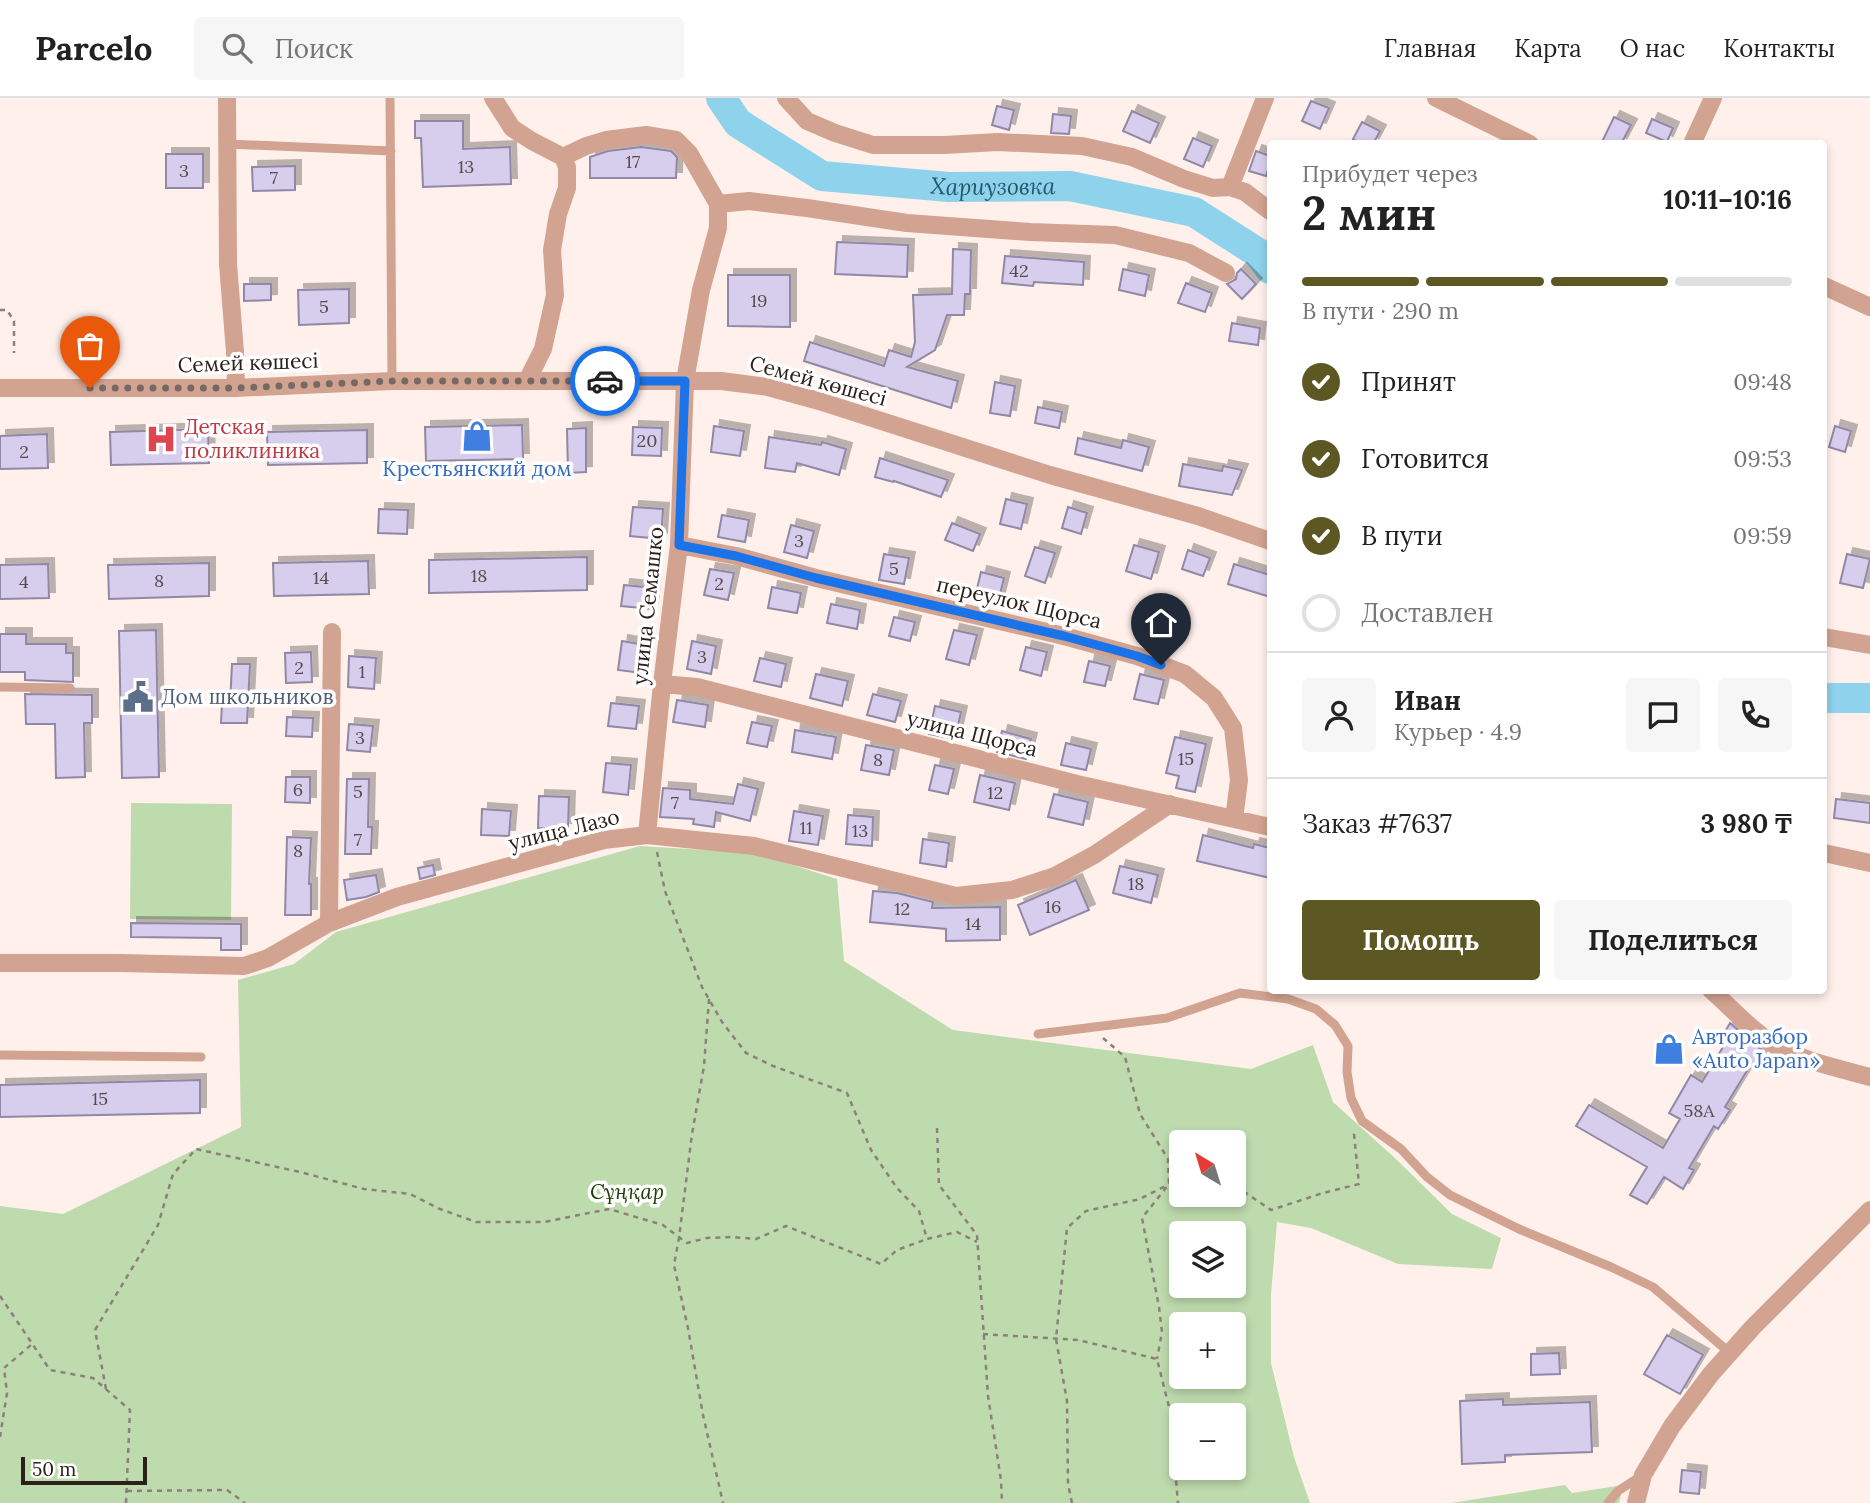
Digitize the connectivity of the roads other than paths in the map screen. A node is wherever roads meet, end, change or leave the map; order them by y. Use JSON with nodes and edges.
{"nodes":[{"id":1,"x":227,"y":98,"type":"edge"},
{"id":2,"x":493,"y":98,"type":"edge"},
{"id":3,"x":786,"y":98,"type":"edge"},
{"id":4,"x":1265,"y":98,"type":"edge"},
{"id":5,"x":1436,"y":98,"type":"edge"},
{"id":6,"x":1713,"y":98,"type":"edge"},
{"id":7,"x":390,"y":99,"type":"edge"},
{"id":8,"x":1522,"y":140,"type":"edge"},
{"id":9,"x":1694,"y":140,"type":"edge"},
{"id":10,"x":228,"y":144,"type":"junction"},
{"id":11,"x":390,"y":150,"type":"junction"},
{"id":12,"x":563,"y":157,"type":"junction"},
{"id":13,"x":1230,"y":187,"type":"junction"},
{"id":14,"x":718,"y":204,"type":"junction"},
{"id":15,"x":1267,"y":209,"type":"edge"},
{"id":16,"x":1226,"y":273,"type":"dead end"},
{"id":17,"x":1827,"y":287,"type":"edge"},
{"id":18,"x":1870,"y":307,"type":"edge"},
{"id":19,"x":393,"y":381,"type":"junction"},
{"id":20,"x":527,"y":381,"type":"junction"},
{"id":21,"x":685,"y":381,"type":"junction"},
{"id":22,"x":0,"y":388,"type":"edge"},
{"id":23,"x":236,"y":388,"type":"junction"},
{"id":24,"x":1267,"y":540,"type":"edge"},
{"id":25,"x":679,"y":545,"type":"junction"},
{"id":26,"x":332,"y":632,"type":"dead end"},
{"id":27,"x":1827,"y":638,"type":"edge"},
{"id":28,"x":1870,"y":645,"type":"edge"},
{"id":29,"x":662,"y":684,"type":"junction"},
{"id":30,"x":0,"y":687,"type":"edge"},
{"id":31,"x":70,"y":688,"type":"dead end"},
{"id":32,"x":1170,"y":804,"type":"junction"},
{"id":33,"x":1234,"y":819,"type":"junction"},
{"id":34,"x":1267,"y":826,"type":"edge"},
{"id":35,"x":650,"y":835,"type":"junction"},
{"id":36,"x":1827,"y":854,"type":"edge"},
{"id":37,"x":1870,"y":863,"type":"edge"},
{"id":38,"x":329,"y":923,"type":"junction"},
{"id":39,"x":0,"y":963,"type":"edge"},
{"id":40,"x":1715,"y":994,"type":"edge"},
{"id":41,"x":1038,"y":1034,"type":"dead end"},
{"id":42,"x":0,"y":1055,"type":"edge"},
{"id":43,"x":201,"y":1057,"type":"dead end"},
{"id":44,"x":1870,"y":1077,"type":"edge"},
{"id":45,"x":1870,"y":1210,"type":"edge"},
{"id":46,"x":1730,"y":1353,"type":"junction"},
{"id":47,"x":1643,"y":1475,"type":"junction"},
{"id":48,"x":1608,"y":1503,"type":"edge"},
{"id":49,"x":1636,"y":1503,"type":"edge"}],
"edges":[{"from":1,"to":10,"type":"street"},
{"from":2,"to":12,"type":"street"},
{"from":3,"to":13,"type":"street"},
{"from":4,"to":13,"type":"street"},
{"from":5,"to":8,"type":"street"},
{"from":6,"to":9,"type":"street"},
{"from":7,"to":11,"type":"lane"},
{"from":10,"to":11,"type":"lane"},
{"from":10,"to":23,"type":"street"},
{"from":11,"to":19,"type":"lane"},
{"from":12,"to":14,"type":"street"},
{"from":12,"to":20,"type":"street"},
{"from":13,"to":15,"type":"street"},
{"from":14,"to":16,"type":"street"},
{"from":14,"to":21,"type":"street","name":"улица Семашко"},
{"from":17,"to":18,"type":"street"},
{"from":19,"to":20,"type":"street","name":"Семей көшесі"},
{"from":19,"to":23,"type":"street","name":"Семей көшесі"},
{"from":20,"to":21,"type":"street","name":"Семей көшесі"},
{"from":21,"to":24,"type":"street","name":"Семей көшесі"},
{"from":21,"to":25,"type":"street","name":"улица Семашко"},
{"from":22,"to":23,"type":"street","name":"Семей көшесі"},
{"from":25,"to":29,"type":"street","name":"улица Семашко"},
{"from":25,"to":33,"type":"street","name":"переулок Щорса"},
{"from":26,"to":38,"type":"street"},
{"from":27,"to":28,"type":"street"},
{"from":29,"to":32,"type":"street","name":"улица Щорса"},
{"from":29,"to":35,"type":"street","name":"улица Семашко"},
{"from":30,"to":31,"type":"lane"},
{"from":32,"to":33,"type":"street","name":"улица Щорса"},
{"from":32,"to":35,"type":"street","name":"улица Лазо"},
{"from":33,"to":34,"type":"street","name":"улица Щорса"},
{"from":35,"to":38,"type":"street","name":"улица Лазо"},
{"from":36,"to":37,"type":"street"},
{"from":38,"to":39,"type":"street","name":"улица Лазо"},
{"from":40,"to":44,"type":"street"},
{"from":41,"to":46,"type":"lane"},
{"from":42,"to":43,"type":"lane"},
{"from":45,"to":46,"type":"street"},
{"from":46,"to":47,"type":"street"},
{"from":47,"to":48,"type":"lane"},
{"from":47,"to":49,"type":"street"}]}
